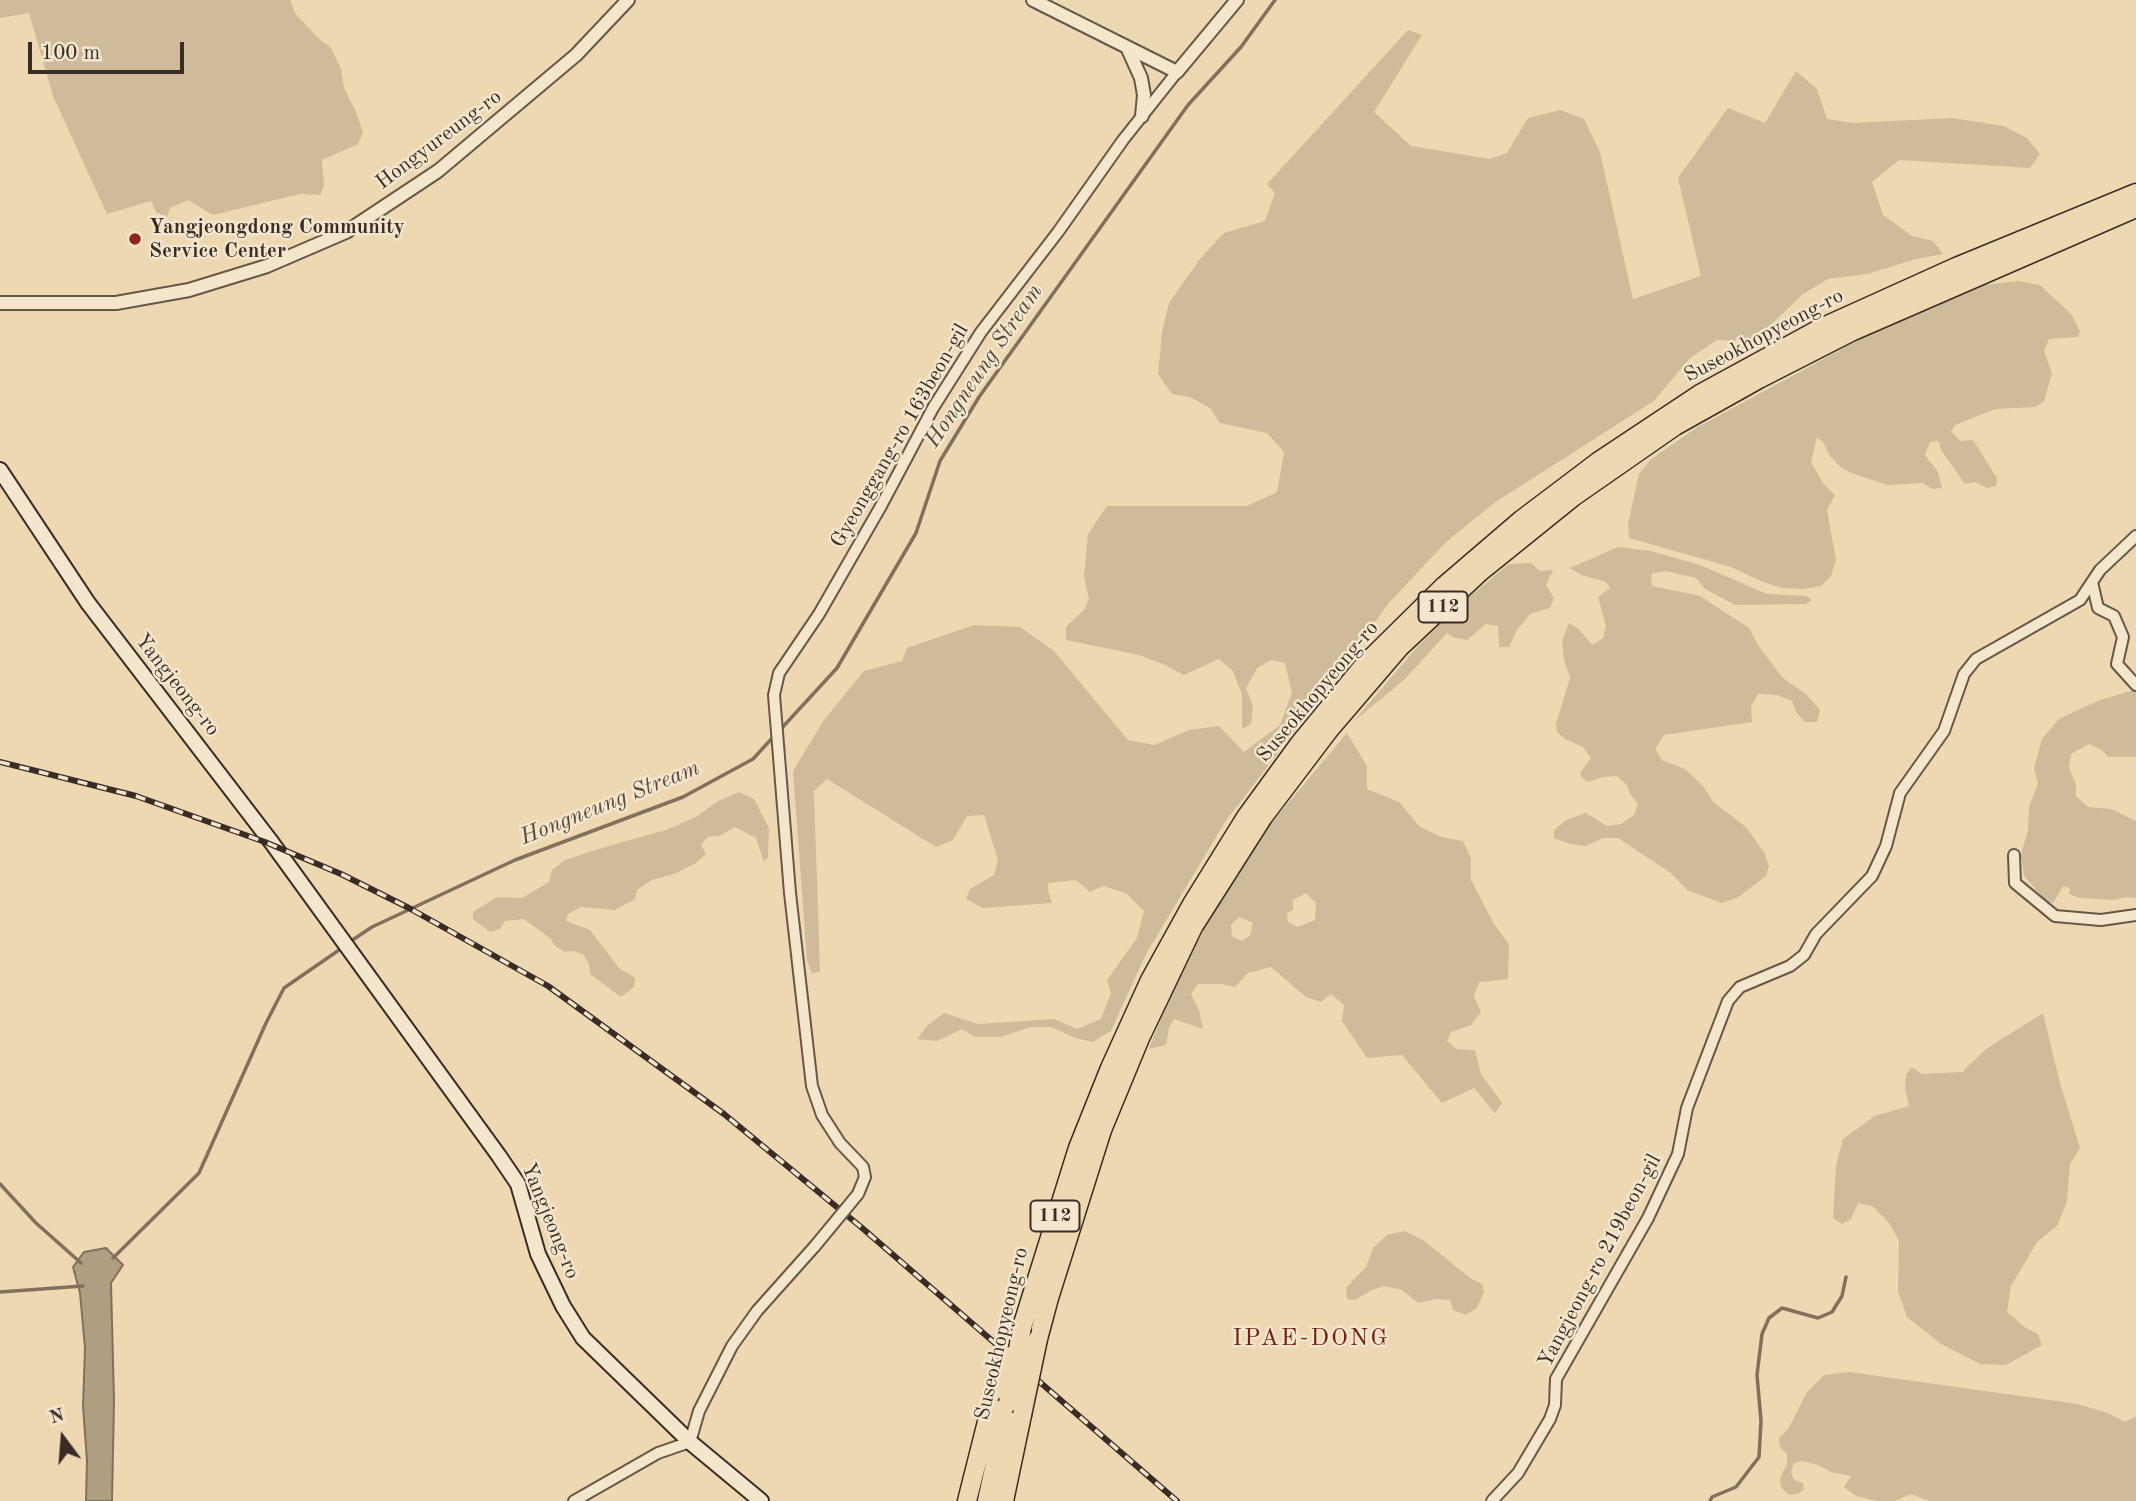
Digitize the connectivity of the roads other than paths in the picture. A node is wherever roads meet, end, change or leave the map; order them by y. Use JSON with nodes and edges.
{"nodes":[{"id":1,"x":628,"y":0,"type":"edge"},
{"id":2,"x":1033,"y":0,"type":"edge"},
{"id":3,"x":1237,"y":0,"type":"edge"},
{"id":4,"x":1127,"y":47,"type":"junction"},
{"id":5,"x":1177,"y":72,"type":"junction"},
{"id":6,"x":1142,"y":116,"type":"junction"},
{"id":7,"x":2136,"y":193,"type":"edge"},
{"id":8,"x":2136,"y":208,"type":"edge"},
{"id":9,"x":0,"y":303,"type":"edge"},
{"id":10,"x":0,"y":470,"type":"edge"},
{"id":11,"x":2136,"y":536,"type":"edge"},
{"id":12,"x":2092,"y":582,"type":"junction"},
{"id":13,"x":2136,"y":685,"type":"edge"},
{"id":14,"x":2014,"y":855,"type":"dead end"},
{"id":15,"x":2136,"y":915,"type":"edge"},
{"id":16,"x":1001,"y":1396,"type":"junction"},
{"id":17,"x":690,"y":1442,"type":"junction"},
{"id":18,"x":573,"y":1501,"type":"edge"},
{"id":19,"x":761,"y":1501,"type":"edge"},
{"id":20,"x":967,"y":1501,"type":"edge"},
{"id":21,"x":988,"y":1501,"type":"edge"},
{"id":22,"x":1004,"y":1501,"type":"edge"},
{"id":23,"x":1492,"y":1501,"type":"edge"}],
"edges":[{"from":1,"to":9,"type":"street","name":"Hongyureung-ro"},
{"from":2,"to":4,"type":"street"},
{"from":3,"to":5,"type":"street"},
{"from":4,"to":5,"type":"street"},
{"from":4,"to":6,"type":"street"},
{"from":5,"to":6,"type":"street","name":"Gyeonggang-ro 163beon-gil"},
{"from":6,"to":17,"type":"street","name":"Gyeonggang-ro 163beon-gil","bridge":true},
{"from":7,"to":16,"type":"highway","name":"Suseokhopyeong-ro","number":"112","bridge":true},
{"from":8,"to":22,"type":"highway","name":"Suseokhopyeong-ro","number":"112","bridge":true},
{"from":10,"to":17,"type":"main road","name":"Yangjeong-ro"},
{"from":11,"to":12,"type":"street","name":"Yangjeong-ro 219beon-gil"},
{"from":12,"to":13,"type":"street"},
{"from":12,"to":23,"type":"street","name":"Yangjeong-ro 219beon-gil"},
{"from":14,"to":15,"type":"street"},
{"from":16,"to":20,"type":"highway"},
{"from":16,"to":21,"type":"highway","name":"Suseokhopyeong-ro"},
{"from":17,"to":18,"type":"street"},
{"from":17,"to":19,"type":"main road","name":"Yangjeong-ro"}]}
